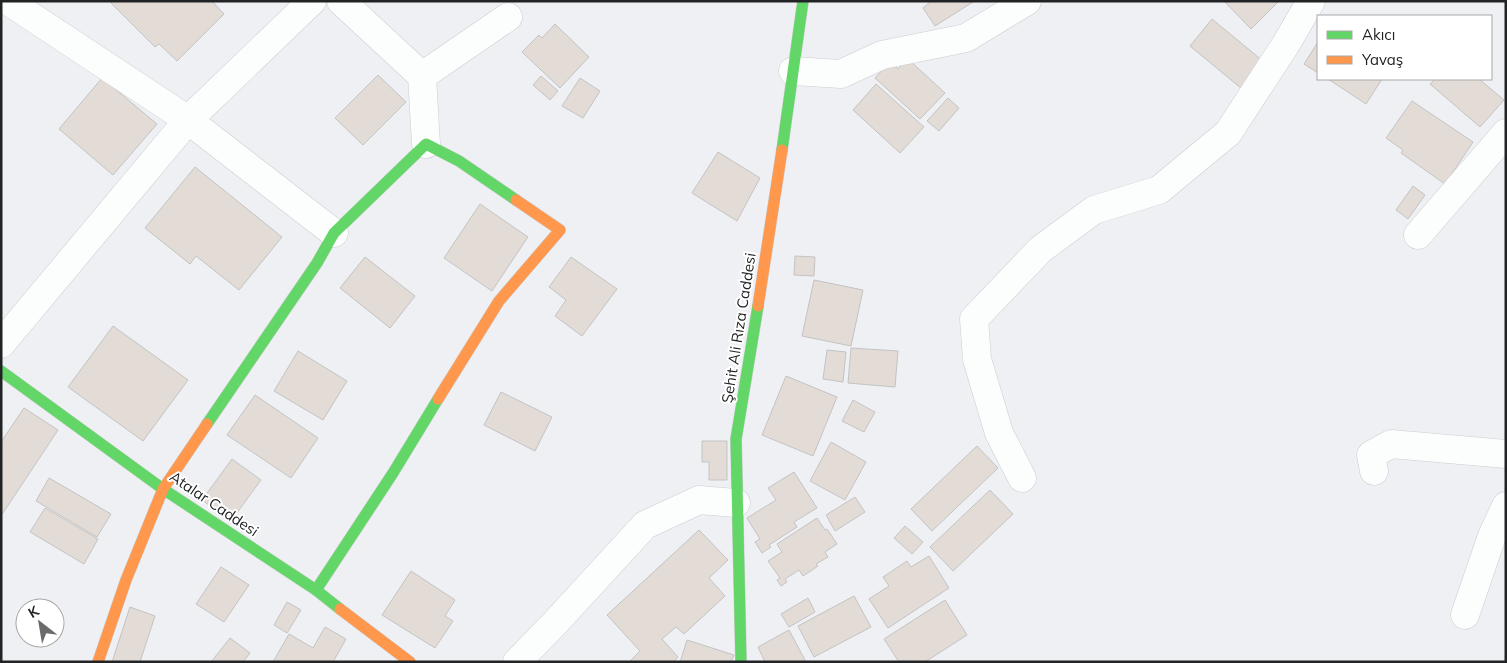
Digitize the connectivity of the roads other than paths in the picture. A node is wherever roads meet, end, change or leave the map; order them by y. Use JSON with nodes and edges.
{"nodes":[{"id":1,"x":8,"y":1,"type":"edge"},
{"id":2,"x":312,"y":1,"type":"edge"},
{"id":3,"x":341,"y":1,"type":"edge"},
{"id":4,"x":803,"y":1,"type":"edge"},
{"id":5,"x":1027,"y":1,"type":"edge"},
{"id":6,"x":1311,"y":1,"type":"edge"},
{"id":7,"x":508,"y":16,"type":"dead end"},
{"id":8,"x":793,"y":71,"type":"junction"},
{"id":9,"x":422,"y":76,"type":"junction"},
{"id":10,"x":188,"y":120,"type":"junction"},
{"id":11,"x":1506,"y":133,"type":"edge"},
{"id":12,"x":426,"y":144,"type":"junction"},
{"id":13,"x":334,"y":233,"type":"junction"},
{"id":14,"x":1418,"y":235,"type":"dead end"},
{"id":15,"x":1,"y":344,"type":"edge"},
{"id":16,"x":2,"y":374,"type":"edge"},
{"id":17,"x":1506,"y":454,"type":"edge"},
{"id":18,"x":1374,"y":471,"type":"dead end"},
{"id":19,"x":1022,"y":478,"type":"dead end"},
{"id":20,"x":163,"y":489,"type":"junction"},
{"id":21,"x":736,"y":503,"type":"junction"},
{"id":22,"x":1506,"y":506,"type":"edge"},
{"id":23,"x":316,"y":590,"type":"junction"},
{"id":24,"x":1465,"y":616,"type":"dead end"},
{"id":25,"x":98,"y":662,"type":"edge"},
{"id":26,"x":410,"y":662,"type":"edge"},
{"id":27,"x":517,"y":662,"type":"edge"},
{"id":28,"x":741,"y":662,"type":"edge"}],
"edges":[{"from":1,"to":10,"type":"street"},
{"from":2,"to":10,"type":"street"},
{"from":3,"to":9,"type":"street"},
{"from":4,"to":8,"type":"street","name":"Şehit Ali Rıza Caddesi"},
{"from":5,"to":8,"type":"street"},
{"from":6,"to":19,"type":"street"},
{"from":7,"to":9,"type":"street"},
{"from":8,"to":21,"type":"street","name":"Şehit Ali Rıza Caddesi"},
{"from":9,"to":12,"type":"street"},
{"from":10,"to":13,"type":"street"},
{"from":10,"to":15,"type":"street"},
{"from":11,"to":14,"type":"street"},
{"from":12,"to":13,"type":"street"},
{"from":12,"to":23,"type":"street"},
{"from":13,"to":20,"type":"street"},
{"from":16,"to":20,"type":"street","name":"Atalar Caddesi"},
{"from":17,"to":18,"type":"street"},
{"from":20,"to":23,"type":"street","name":"Atalar Caddesi"},
{"from":20,"to":25,"type":"street"},
{"from":21,"to":27,"type":"street"},
{"from":21,"to":28,"type":"street","name":"Şehit Ali Rıza Caddesi"},
{"from":22,"to":24,"type":"street"},
{"from":23,"to":26,"type":"street","name":"Atalar Caddesi"}]}
